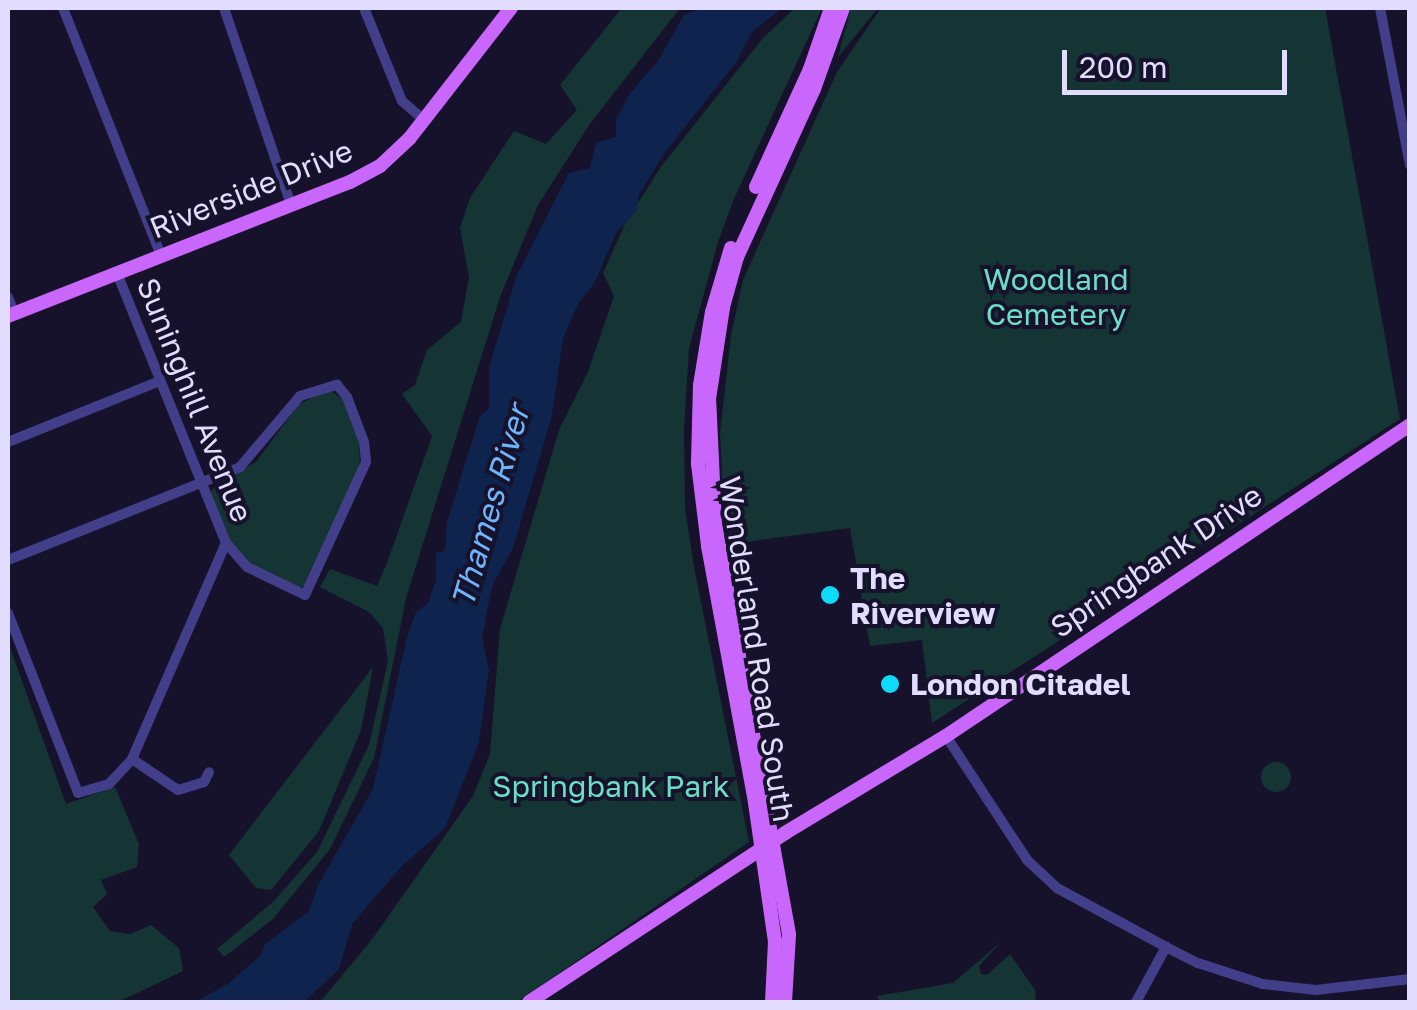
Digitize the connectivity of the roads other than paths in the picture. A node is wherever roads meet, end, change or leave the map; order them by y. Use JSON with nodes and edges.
{"nodes":[{"id":1,"x":64,"y":8,"type":"edge"},
{"id":2,"x":224,"y":8,"type":"edge"},
{"id":3,"x":364,"y":8,"type":"edge"},
{"id":4,"x":511,"y":8,"type":"edge"},
{"id":5,"x":831,"y":8,"type":"edge"},
{"id":6,"x":844,"y":8,"type":"edge"},
{"id":7,"x":1380,"y":8,"type":"edge"},
{"id":8,"x":831,"y":30,"type":"junction"},
{"id":9,"x":424,"y":120,"type":"junction"},
{"id":10,"x":1410,"y":165,"type":"edge"},
{"id":11,"x":291,"y":205,"type":"junction"},
{"id":12,"x":161,"y":256,"type":"junction"},
{"id":13,"x":117,"y":273,"type":"junction"},
{"id":14,"x":8,"y":297,"type":"edge"},
{"id":15,"x":11,"y":314,"type":"edge"},
{"id":16,"x":160,"y":381,"type":"junction"},
{"id":17,"x":1410,"y":425,"type":"edge"},
{"id":18,"x":8,"y":442,"type":"edge"},
{"id":19,"x":200,"y":485,"type":"junction"},
{"id":20,"x":226,"y":543,"type":"junction"},
{"id":21,"x":8,"y":560,"type":"edge"},
{"id":22,"x":8,"y":614,"type":"edge"},
{"id":23,"x":946,"y":736,"type":"junction"},
{"id":24,"x":132,"y":758,"type":"junction"},
{"id":25,"x":209,"y":772,"type":"dead end"},
{"id":26,"x":768,"y":844,"type":"junction"},
{"id":27,"x":1166,"y":947,"type":"junction"},
{"id":28,"x":1410,"y":979,"type":"edge"},
{"id":29,"x":1139,"y":1000,"type":"edge"},
{"id":30,"x":529,"y":1002,"type":"edge"},
{"id":31,"x":772,"y":1002,"type":"edge"},
{"id":32,"x":785,"y":1002,"type":"edge"}],
"edges":[{"from":1,"to":12,"type":"street"},
{"from":2,"to":11,"type":"street"},
{"from":3,"to":9,"type":"street"},
{"from":4,"to":9,"type":"main road","name":"Riverside Drive"},
{"from":5,"to":8,"type":"main road"},
{"from":6,"to":8,"type":"main road"},
{"from":7,"to":10,"type":"street"},
{"from":8,"to":26,"type":"main road","name":"Wonderland Road South"},
{"from":8,"to":26,"type":"main road","name":"Wonderland Road South"},
{"from":9,"to":11,"type":"main road","name":"Riverside Drive"},
{"from":11,"to":12,"type":"main road","name":"Riverside Drive"},
{"from":12,"to":13,"type":"main road","name":"Riverside Drive"},
{"from":13,"to":15,"type":"main road","name":"Riverside Drive"},
{"from":13,"to":16,"type":"street","name":"Suninghill Avenue"},
{"from":14,"to":15,"type":"street"},
{"from":16,"to":18,"type":"street"},
{"from":16,"to":19,"type":"street","name":"Suninghill Avenue"},
{"from":17,"to":23,"type":"main road","name":"Springbank Drive"},
{"from":19,"to":20,"type":"street","name":"Suninghill Avenue"},
{"from":19,"to":20,"type":"street"},
{"from":19,"to":21,"type":"street"},
{"from":20,"to":24,"type":"street","name":"Suninghill Avenue"},
{"from":22,"to":24,"type":"street","name":"Suninghill Avenue"},
{"from":23,"to":26,"type":"main road","name":"Springbank Drive"},
{"from":23,"to":27,"type":"street"},
{"from":24,"to":25,"type":"street"},
{"from":26,"to":30,"type":"main road","name":"Springbank Drive"},
{"from":26,"to":31,"type":"main road","name":"Wonderland Road South"},
{"from":26,"to":32,"type":"main road","name":"Wonderland Road South"},
{"from":27,"to":28,"type":"street"},
{"from":27,"to":29,"type":"street"}]}
